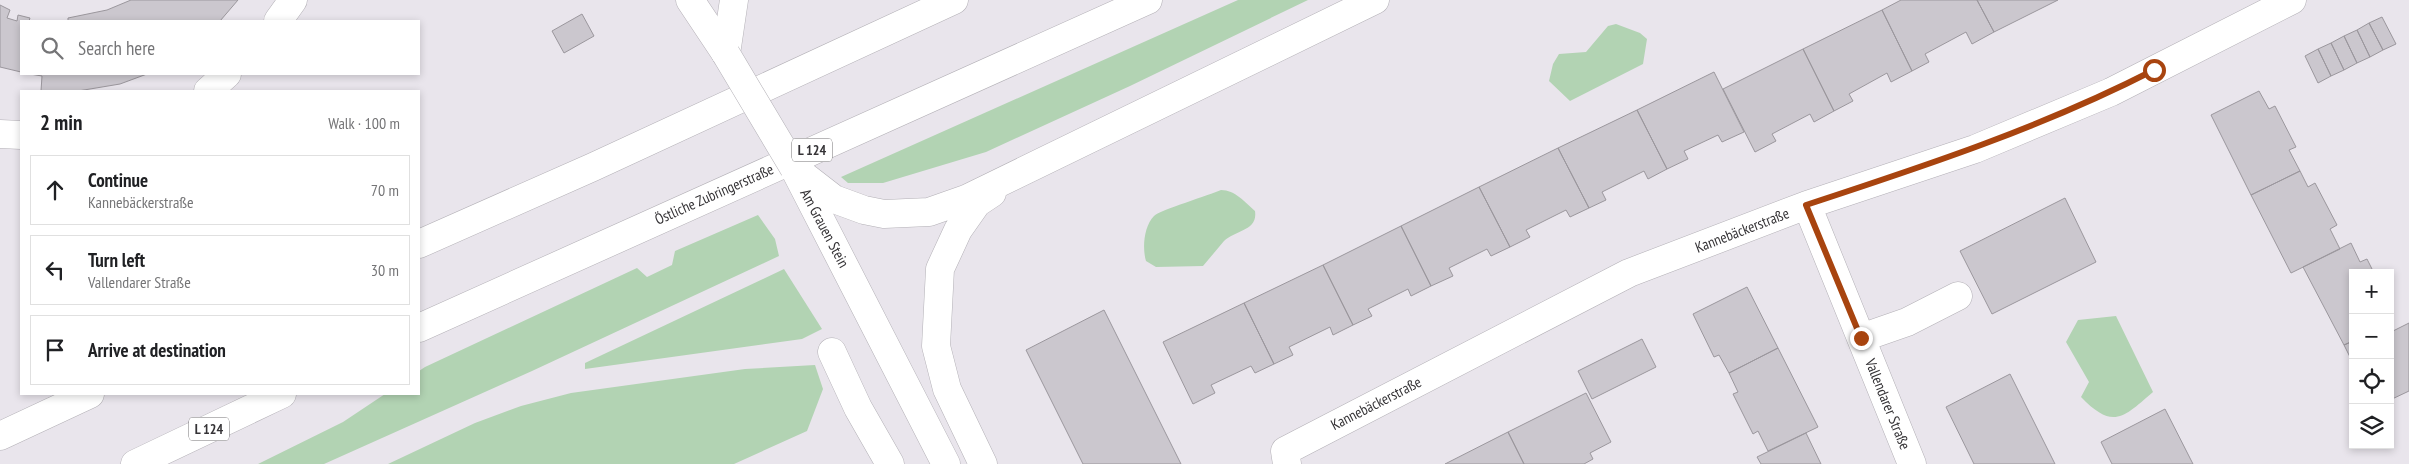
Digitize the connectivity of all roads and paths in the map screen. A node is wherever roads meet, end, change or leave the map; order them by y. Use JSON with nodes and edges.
{"nodes":[{"id":1,"x":292,"y":0,"type":"edge"},
{"id":2,"x":690,"y":0,"type":"edge"},
{"id":3,"x":734,"y":0,"type":"edge"},
{"id":4,"x":954,"y":0,"type":"edge"},
{"id":5,"x":1148,"y":0,"type":"edge"},
{"id":6,"x":1375,"y":0,"type":"edge"},
{"id":7,"x":2292,"y":0,"type":"edge"},
{"id":8,"x":279,"y":20,"type":"edge"},
{"id":9,"x":726,"y":54,"type":"junction"},
{"id":10,"x":226,"y":75,"type":"edge"},
{"id":11,"x":209,"y":90,"type":"edge"},
{"id":12,"x":0,"y":134,"type":"edge"},
{"id":13,"x":20,"y":135,"type":"edge"},
{"id":14,"x":1032,"y":166,"type":"junction"},
{"id":15,"x":794,"y":168,"type":"junction"},
{"id":16,"x":1806,"y":205,"type":"junction"},
{"id":17,"x":420,"y":244,"type":"edge"},
{"id":18,"x":1958,"y":296,"type":"dead end"},
{"id":19,"x":420,"y":328,"type":"edge"},
{"id":20,"x":1861,"y":338,"type":"junction"},
{"id":21,"x":832,"y":352,"type":"dead end"},
{"id":22,"x":88,"y":395,"type":"edge"},
{"id":23,"x":280,"y":395,"type":"edge"},
{"id":24,"x":0,"y":436,"type":"edge"},
{"id":25,"x":1286,"y":457,"type":"edge"},
{"id":26,"x":136,"y":464,"type":"edge"},
{"id":27,"x":890,"y":464,"type":"edge"},
{"id":28,"x":946,"y":464,"type":"edge"},
{"id":29,"x":983,"y":464,"type":"edge"},
{"id":30,"x":1912,"y":464,"type":"edge"}],
"edges":[{"from":1,"to":8,"type":"main road"},
{"from":2,"to":9,"type":"main road","name":"Am Grauen Stein"},
{"from":3,"to":9,"type":"main road"},
{"from":4,"to":17,"type":"main road"},
{"from":5,"to":19,"type":"main road","name":"Östliche Zubringerstraße","number":"L 124"},
{"from":6,"to":14,"type":"main road"},
{"from":7,"to":16,"type":"main road","name":"Kannebäckerstraße"},
{"from":9,"to":15,"type":"main road","name":"Am Grauen Stein","bridge":true},
{"from":10,"to":11,"type":"main road"},
{"from":12,"to":13,"type":"main road"},
{"from":14,"to":15,"type":"main road"},
{"from":14,"to":29,"type":"main road"},
{"from":15,"to":28,"type":"main road","name":"Am Grauen Stein"},
{"from":16,"to":20,"type":"main road","name":"Vallendarer Straße"},
{"from":16,"to":25,"type":"main road","name":"Kannebäckerstraße"},
{"from":18,"to":20,"type":"main road"},
{"from":20,"to":30,"type":"main road","name":"Vallendarer Straße"},
{"from":21,"to":27,"type":"main road"},
{"from":22,"to":24,"type":"main road"},
{"from":23,"to":26,"type":"main road","number":"L 124"}]}
